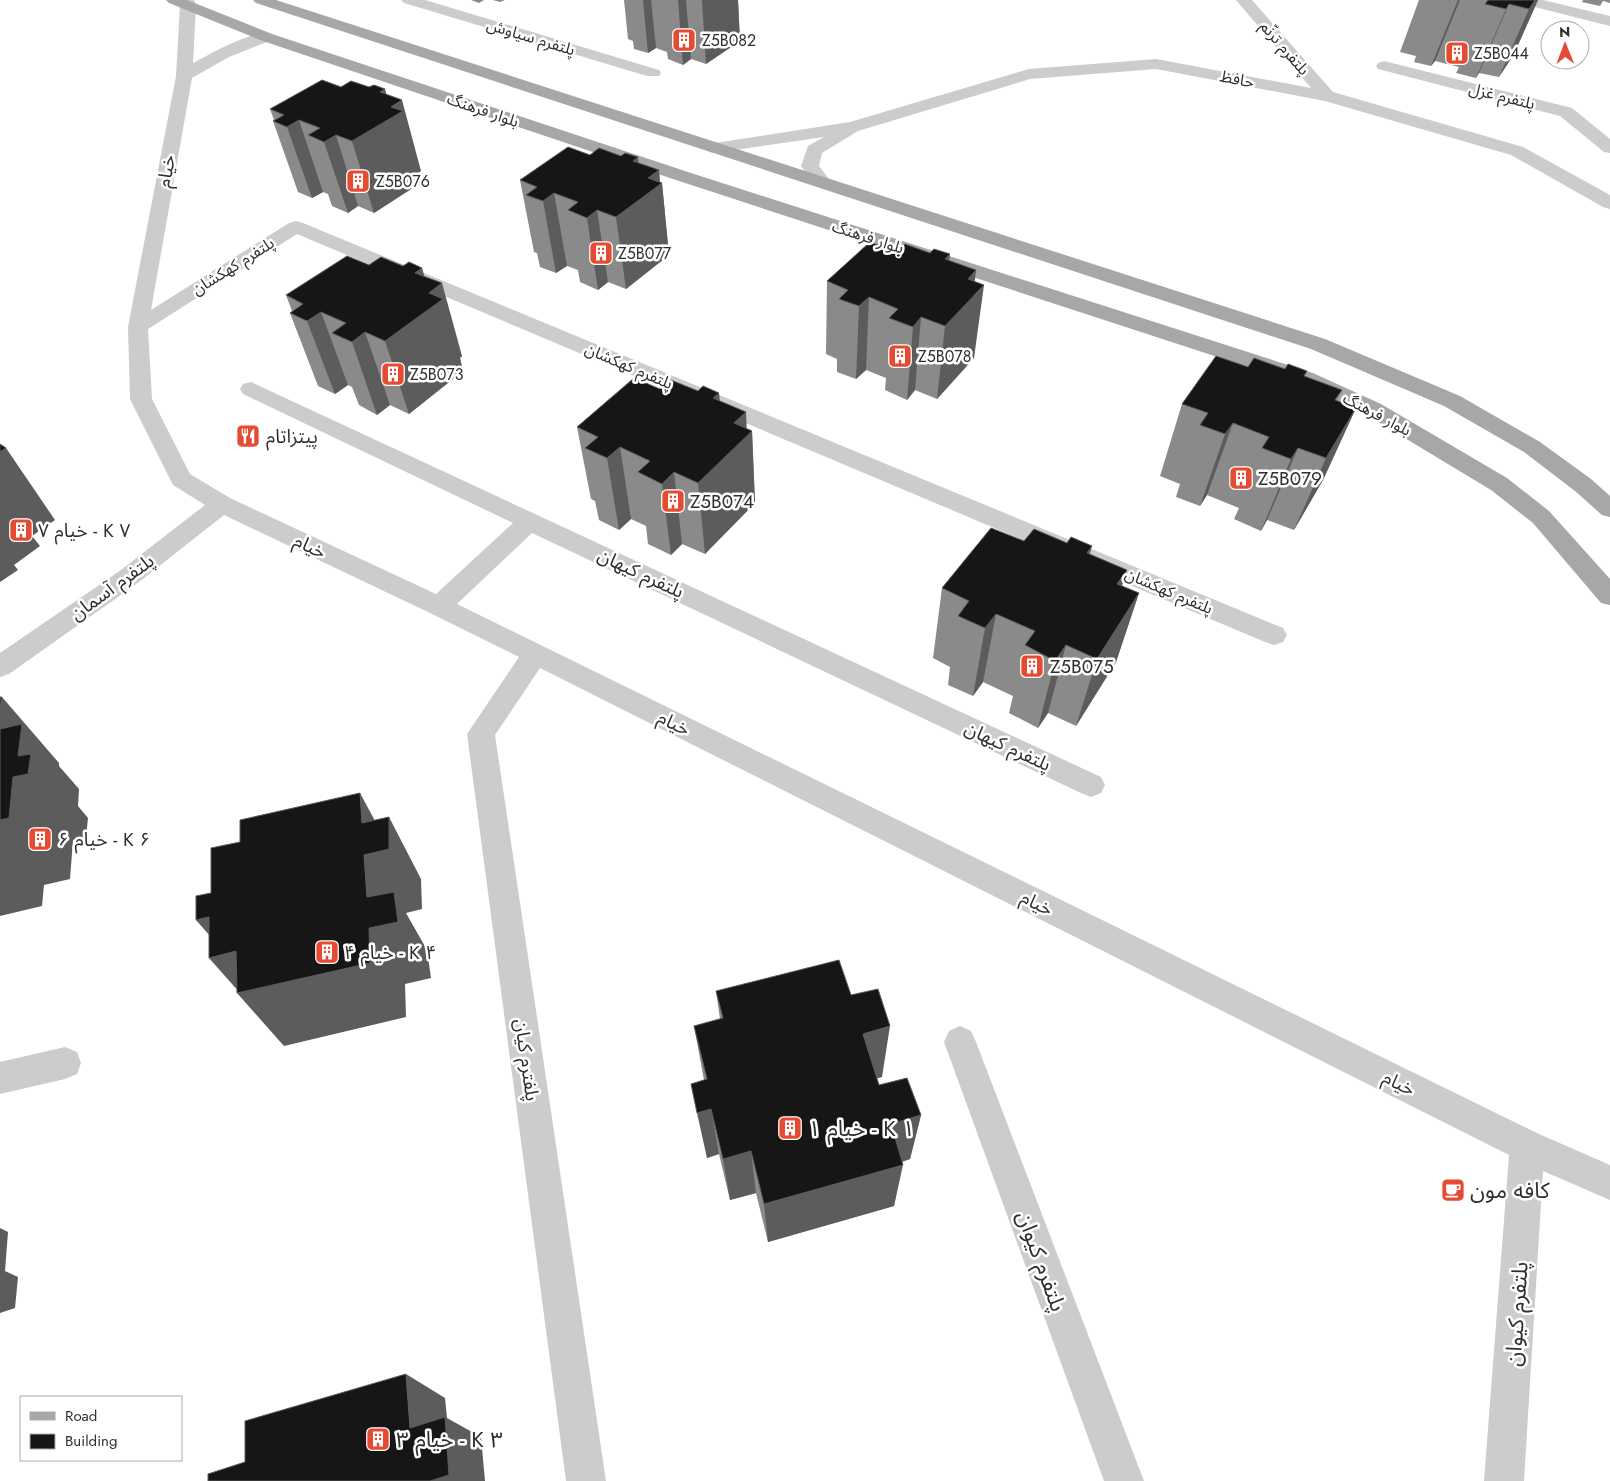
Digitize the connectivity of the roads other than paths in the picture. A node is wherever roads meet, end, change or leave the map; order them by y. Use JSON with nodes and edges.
{"nodes":[{"id":1,"x":261,"y":0,"type":"edge"},
{"id":2,"x":409,"y":0,"type":"edge"},
{"id":3,"x":1244,"y":0,"type":"edge"},
{"id":4,"x":1524,"y":0,"type":"edge"},
{"id":5,"x":183,"y":2,"type":"edge"},
{"id":6,"x":1610,"y":22,"type":"edge"},
{"id":7,"x":266,"y":37,"type":"junction"},
{"id":8,"x":1384,"y":66,"type":"dead end"},
{"id":9,"x":653,"y":73,"type":"dead end"},
{"id":10,"x":184,"y":76,"type":"junction"},
{"id":11,"x":1326,"y":96,"type":"junction"},
{"id":12,"x":852,"y":127,"type":"junction"},
{"id":13,"x":714,"y":148,"type":"junction"},
{"id":14,"x":1610,"y":148,"type":"edge"},
{"id":15,"x":823,"y":183,"type":"junction"},
{"id":16,"x":1610,"y":204,"type":"edge"},
{"id":17,"x":138,"y":327,"type":"junction"},
{"id":18,"x":251,"y":389,"type":"dead end"},
{"id":19,"x":222,"y":504,"type":"junction"},
{"id":20,"x":1610,"y":509,"type":"edge"},
{"id":21,"x":1610,"y":596,"type":"edge"},
{"id":22,"x":439,"y":606,"type":"junction"},
{"id":23,"x":1274,"y":635,"type":"dead end"},
{"id":24,"x":535,"y":654,"type":"junction"},
{"id":25,"x":0,"y":667,"type":"edge"},
{"id":26,"x":960,"y":1042,"type":"dead end"},
{"id":27,"x":65,"y":1063,"type":"dead end"},
{"id":28,"x":0,"y":1078,"type":"edge"},
{"id":29,"x":1527,"y":1146,"type":"junction"},
{"id":30,"x":1610,"y":1183,"type":"edge"},
{"id":31,"x":586,"y":1481,"type":"edge"},
{"id":32,"x":1124,"y":1481,"type":"edge"},
{"id":33,"x":1504,"y":1481,"type":"edge"}],
"edges":[{"from":1,"to":13,"type":"main road","name":"بلوار فرهنگ"},
{"from":2,"to":9,"type":"street","name":"پلتفرم سیاوش"},
{"from":3,"to":11,"type":"street","name":"پلتفرم ترنّم"},
{"from":4,"to":6,"type":"street"},
{"from":5,"to":7,"type":"main road","name":"بلوار فرهنگ"},
{"from":5,"to":10,"type":"street","name":"خیام"},
{"from":7,"to":10,"type":"street"},
{"from":7,"to":21,"type":"main road","name":"بلوار فرهنگ"},
{"from":8,"to":14,"type":"street","name":"پلتفرم غزل"},
{"from":10,"to":17,"type":"street","name":"خیام"},
{"from":11,"to":12,"type":"street","name":"حافظ"},
{"from":11,"to":16,"type":"street","name":"حافظ"},
{"from":12,"to":13,"type":"street"},
{"from":12,"to":15,"type":"street"},
{"from":13,"to":15,"type":"main road","name":"بلوار فرهنگ"},
{"from":15,"to":20,"type":"main road","name":"بلوار فرهنگ"},
{"from":17,"to":19,"type":"street","name":"خیام"},
{"from":17,"to":23,"type":"street","name":"پلتفرم کهکشان"},
{"from":18,"to":22,"type":"street","name":"پلتفرم کیهان"},
{"from":19,"to":22,"type":"street","name":"خیام"},
{"from":19,"to":25,"type":"street","name":"پلتفرم آسمان"},
{"from":22,"to":24,"type":"street","name":"خیام"},
{"from":24,"to":29,"type":"street","name":"خیام"},
{"from":24,"to":31,"type":"street","name":"پلفترم کیان"},
{"from":26,"to":32,"type":"street","name":"پلتفرم کیوان"},
{"from":27,"to":28,"type":"street"},
{"from":29,"to":30,"type":"street","name":"خیام"},
{"from":29,"to":33,"type":"street","name":"پلتفرم کیوان"}]}
